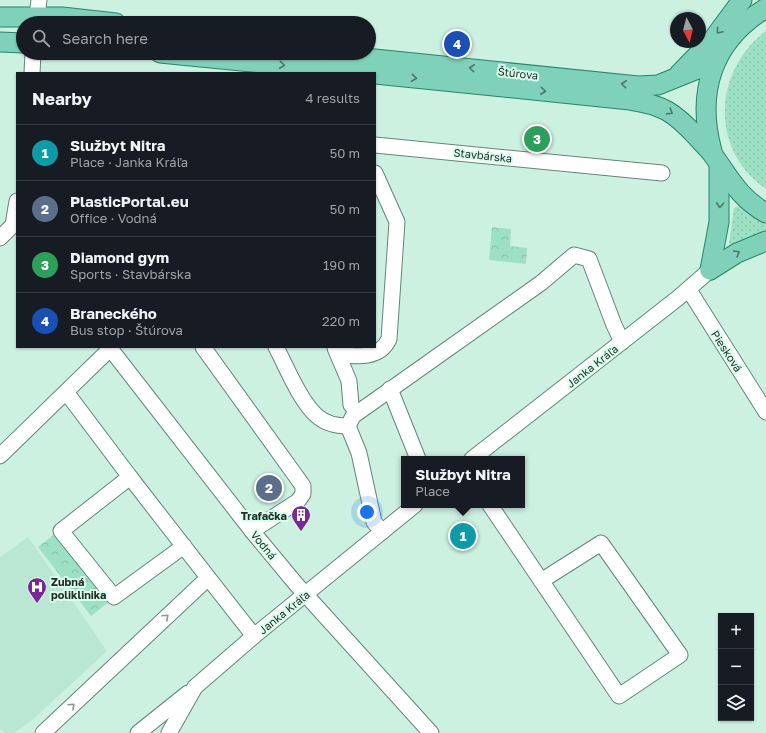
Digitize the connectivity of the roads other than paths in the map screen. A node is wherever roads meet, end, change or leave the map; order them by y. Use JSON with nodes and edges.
{"nodes":[{"id":1,"x":742,"y":0,"type":"edge"},
{"id":2,"x":758,"y":8,"type":"edge"},
{"id":3,"x":37,"y":13,"type":"edge"},
{"id":4,"x":56,"y":16,"type":"edge"},
{"id":5,"x":0,"y":17,"type":"edge"},
{"id":6,"x":0,"y":42,"type":"edge"},
{"id":7,"x":16,"y":43,"type":"edge"},
{"id":8,"x":376,"y":59,"type":"edge"},
{"id":9,"x":33,"y":60,"type":"edge"},
{"id":10,"x":231,"y":60,"type":"edge"},
{"id":11,"x":715,"y":62,"type":"junction"},
{"id":12,"x":32,"y":72,"type":"edge"},
{"id":13,"x":353,"y":72,"type":"edge"},
{"id":14,"x":376,"y":74,"type":"edge"},
{"id":15,"x":675,"y":78,"type":"junction"},
{"id":16,"x":376,"y":145,"type":"edge"},
{"id":17,"x":716,"y":160,"type":"junction"},
{"id":18,"x":662,"y":173,"type":"dead end"},
{"id":19,"x":376,"y":175,"type":"edge"},
{"id":20,"x":766,"y":213,"type":"edge"},
{"id":21,"x":16,"y":214,"type":"edge"},
{"id":22,"x":15,"y":228,"type":"edge"},
{"id":23,"x":0,"y":238,"type":"edge"},
{"id":24,"x":766,"y":241,"type":"edge"},
{"id":25,"x":710,"y":270,"type":"junction"},
{"id":26,"x":689,"y":290,"type":"junction"},
{"id":27,"x":622,"y":342,"type":"junction"},
{"id":28,"x":111,"y":348,"type":"edge"},
{"id":29,"x":204,"y":348,"type":"edge"},
{"id":30,"x":277,"y":348,"type":"edge"},
{"id":31,"x":336,"y":351,"type":"edge"},
{"id":32,"x":390,"y":389,"type":"junction"},
{"id":33,"x":66,"y":392,"type":"junction"},
{"id":34,"x":351,"y":405,"type":"dead end"},
{"id":35,"x":766,"y":412,"type":"edge"},
{"id":36,"x":348,"y":426,"type":"junction"},
{"id":37,"x":0,"y":456,"type":"edge"},
{"id":38,"x":417,"y":456,"type":"edge"},
{"id":39,"x":476,"y":456,"type":"edge"},
{"id":40,"x":130,"y":477,"type":"junction"},
{"id":41,"x":411,"y":508,"type":"edge"},
{"id":42,"x":492,"y":508,"type":"edge"},
{"id":43,"x":252,"y":531,"type":"junction"},
{"id":44,"x":382,"y":532,"type":"junction"},
{"id":45,"x":184,"y":546,"type":"junction"},
{"id":46,"x":208,"y":578,"type":"junction"},
{"id":47,"x":541,"y":581,"type":"junction"},
{"id":48,"x":305,"y":594,"type":"junction"},
{"id":49,"x":254,"y":636,"type":"junction"},
{"id":50,"x":195,"y":687,"type":"junction"},
{"id":51,"x":43,"y":733,"type":"edge"},
{"id":52,"x":138,"y":733,"type":"edge"},
{"id":53,"x":169,"y":733,"type":"edge"},
{"id":54,"x":431,"y":733,"type":"edge"}],
"edges":[{"from":1,"to":15,"type":"main road","one_way":true},
{"from":2,"to":11,"type":"main road","name":"Štúrova"},
{"from":3,"to":4,"type":"main road"},
{"from":3,"to":5,"type":"main road"},
{"from":6,"to":7,"type":"main road"},
{"from":15,"to":8,"type":"main road","name":"Štúrova","one_way":true},
{"from":9,"to":12,"type":"street"},
{"from":10,"to":13,"type":"main road","one_way":true},
{"from":11,"to":15,"type":"main road","name":"Štúrova"},
{"from":11,"to":17,"type":"main road","name":"Štúrova"},
{"from":14,"to":17,"type":"main road","name":"Štúrova","one_way":true},
{"from":16,"to":18,"type":"street","name":"Stavbárska"},
{"from":17,"to":20,"type":"main road","name":"Štúrova"},
{"from":17,"to":25,"type":"main road","one_way":true},
{"from":19,"to":31,"type":"street"},
{"from":21,"to":22,"type":"street"},
{"from":22,"to":23,"type":"street"},
{"from":25,"to":24,"type":"main road","one_way":true},
{"from":25,"to":26,"type":"street","name":"Janka Kráľa"},
{"from":26,"to":27,"type":"street","name":"Janka Kráľa"},
{"from":26,"to":35,"type":"street","name":"Piesková"},
{"from":27,"to":32,"type":"street"},
{"from":27,"to":39,"type":"street","name":"Janka Kráľa"},
{"from":28,"to":33,"type":"street"},
{"from":28,"to":43,"type":"street","name":"Vodná"},
{"from":29,"to":43,"type":"street"},
{"from":30,"to":36,"type":"street"},
{"from":31,"to":34,"type":"street"},
{"from":32,"to":36,"type":"street"},
{"from":32,"to":38,"type":"street"},
{"from":33,"to":37,"type":"street"},
{"from":33,"to":40,"type":"street"},
{"from":36,"to":44,"type":"street"},
{"from":40,"to":45,"type":"street"},
{"from":40,"to":45,"type":"street"},
{"from":41,"to":44,"type":"street","name":"Janka Kráľa"},
{"from":42,"to":47,"type":"street"},
{"from":43,"to":48,"type":"street","name":"Vodná"},
{"from":44,"to":48,"type":"street","name":"Janka Kráľa"},
{"from":45,"to":46,"type":"street"},
{"from":46,"to":49,"type":"street"},
{"from":51,"to":46,"type":"street","one_way":true},
{"from":47,"to":47,"type":"street"},
{"from":48,"to":49,"type":"street","name":"Janka Kráľa"},
{"from":48,"to":54,"type":"street","name":"Vodná"},
{"from":49,"to":50,"type":"street","name":"Janka Kráľa"},
{"from":50,"to":52,"type":"street"},
{"from":50,"to":53,"type":"street","name":"Janka Kráľa"}]}
